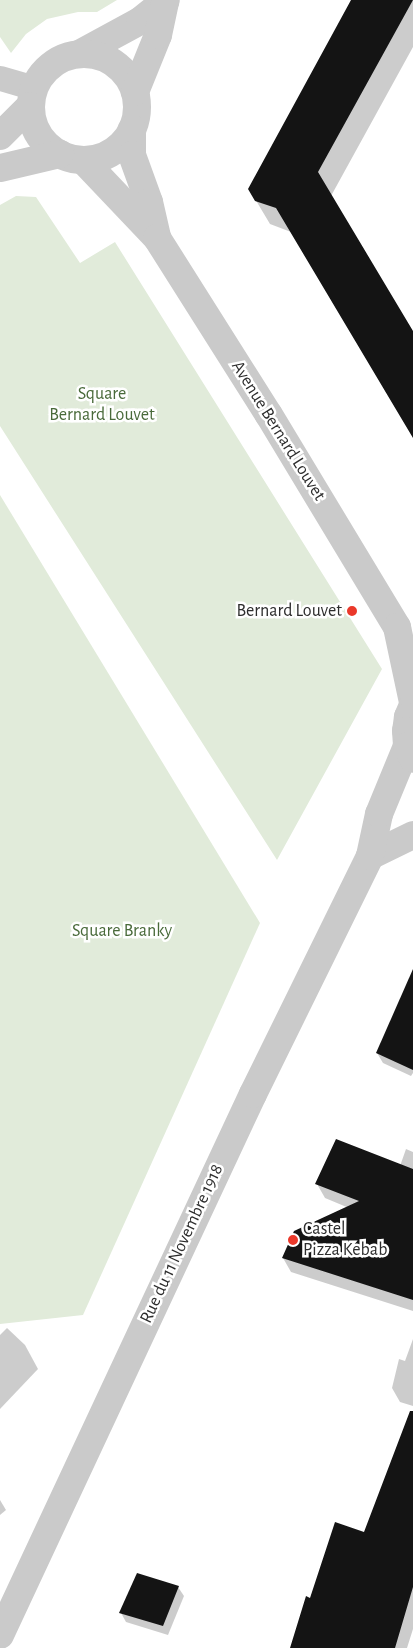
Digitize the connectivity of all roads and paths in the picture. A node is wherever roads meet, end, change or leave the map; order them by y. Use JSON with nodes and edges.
{"nodes":[{"id":1,"x":165,"y":1,"type":"edge"},
{"id":2,"x":78,"y":54,"type":"junction"},
{"id":3,"x":0,"y":78,"type":"edge"},
{"id":4,"x":135,"y":92,"type":"junction"},
{"id":5,"x":32,"y":97,"type":"junction"},
{"id":6,"x":132,"y":129,"type":"junction"},
{"id":7,"x":0,"y":136,"type":"edge"},
{"id":8,"x":72,"y":157,"type":"junction"},
{"id":9,"x":0,"y":168,"type":"edge"},
{"id":10,"x":157,"y":238,"type":"junction"},
{"id":11,"x":405,"y":632,"type":"edge"},
{"id":12,"x":413,"y":704,"type":"edge"},
{"id":13,"x":410,"y":752,"type":"edge"},
{"id":14,"x":413,"y":835,"type":"edge"},
{"id":15,"x":370,"y":856,"type":"junction"},
{"id":16,"x":0,"y":1635,"type":"edge"}],
"edges":[{"from":1,"to":2,"type":"street"},
{"from":1,"to":4,"type":"street"},
{"from":2,"to":4,"type":"street"},
{"from":2,"to":5,"type":"street"},
{"from":3,"to":5,"type":"street"},
{"from":4,"to":6,"type":"street"},
{"from":5,"to":7,"type":"street"},
{"from":5,"to":8,"type":"street"},
{"from":6,"to":8,"type":"street"},
{"from":6,"to":10,"type":"street","name":"Avenue Bernard Louvet"},
{"from":8,"to":9,"type":"street"},
{"from":8,"to":10,"type":"street","name":"Avenue Bernard Louvet"},
{"from":10,"to":11,"type":"street","name":"Avenue Bernard Louvet"},
{"from":11,"to":12,"type":"street","name":"Avenue Bernard Louvet"},
{"from":12,"to":13,"type":"street"},
{"from":13,"to":15,"type":"street","name":"Rue du 11 Novembre 1918"},
{"from":14,"to":15,"type":"street"},
{"from":15,"to":16,"type":"street","name":"Rue du 11 Novembre 1918"}]}
